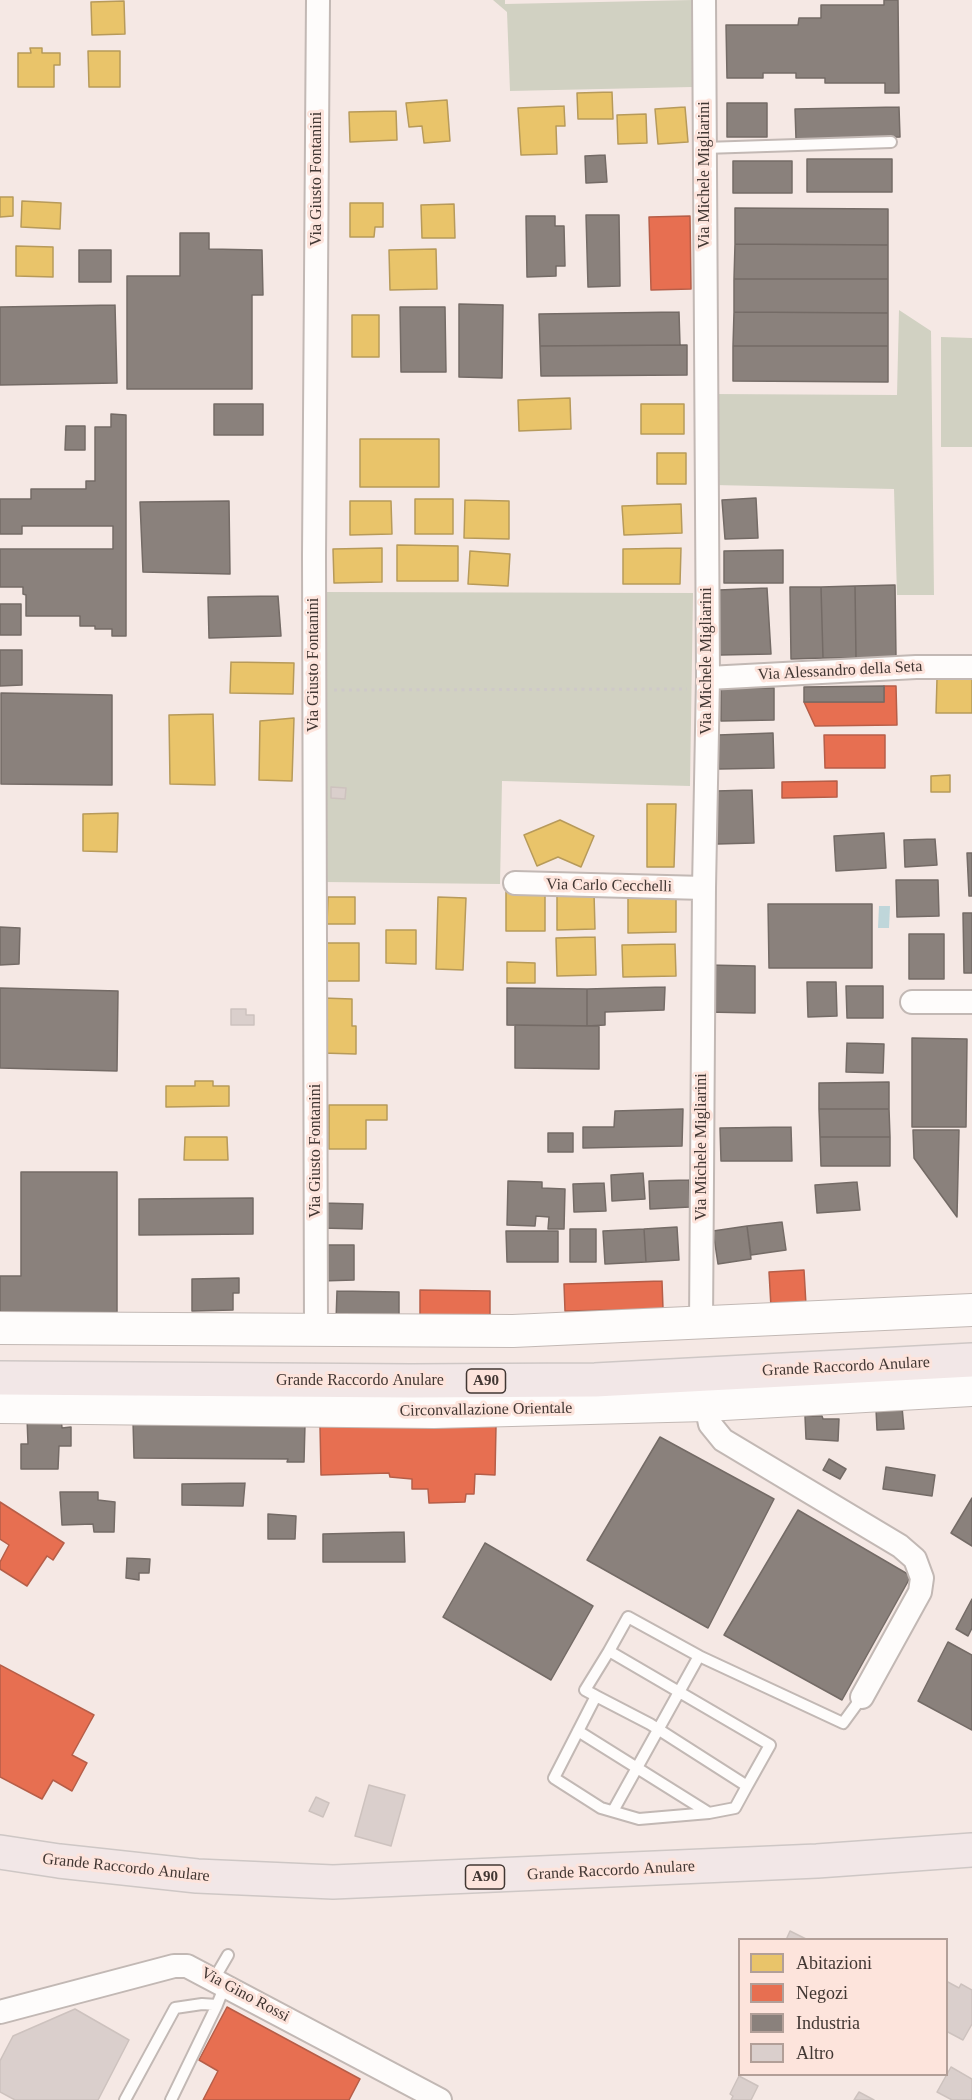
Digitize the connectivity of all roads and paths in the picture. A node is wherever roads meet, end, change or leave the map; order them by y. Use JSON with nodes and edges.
{"nodes":[{"id":1,"x":318,"y":0,"type":"edge"},
{"id":2,"x":704,"y":0,"type":"edge"},
{"id":3,"x":891,"y":142,"type":"dead end"},
{"id":4,"x":704,"y":148,"type":"junction"},
{"id":5,"x":972,"y":667,"type":"edge"},
{"id":6,"x":708,"y":678,"type":"junction"},
{"id":7,"x":314,"y":690,"type":"junction"},
{"id":8,"x":515,"y":883,"type":"dead end"},
{"id":9,"x":704,"y":888,"type":"junction"},
{"id":10,"x":912,"y":1002,"type":"dead end"},
{"id":11,"x":972,"y":1002,"type":"edge"},
{"id":12,"x":972,"y":1310,"type":"edge"},
{"id":13,"x":701,"y":1323,"type":"junction"},
{"id":14,"x":0,"y":1328,"type":"edge"},
{"id":15,"x":316,"y":1330,"type":"junction"},
{"id":16,"x":972,"y":1360,"type":"edge"},
{"id":17,"x":0,"y":1378,"type":"edge"},
{"id":18,"x":972,"y":1390,"type":"edge"},
{"id":19,"x":706,"y":1405,"type":"junction"},
{"id":20,"x":0,"y":1407,"type":"edge"},
{"id":21,"x":609,"y":1651,"type":"junction"},
{"id":22,"x":699,"y":1656,"type":"junction"},
{"id":23,"x":679,"y":1692,"type":"junction"},
{"id":24,"x":596,"y":1696,"type":"junction"},
{"id":25,"x":862,"y":1697,"type":"joint"},
{"id":26,"x":658,"y":1730,"type":"junction"},
{"id":27,"x":578,"y":1731,"type":"junction"},
{"id":28,"x":637,"y":1768,"type":"junction"},
{"id":29,"x":747,"y":1786,"type":"junction"},
{"id":30,"x":613,"y":1811,"type":"junction"},
{"id":31,"x":709,"y":1813,"type":"junction"},
{"id":32,"x":972,"y":1850,"type":"edge"},
{"id":33,"x":0,"y":1852,"type":"edge"},
{"id":34,"x":228,"y":1955,"type":"dead end"},
{"id":35,"x":219,"y":1990,"type":"junction"},
{"id":36,"x":0,"y":2012,"type":"edge"},
{"id":37,"x":125,"y":2100,"type":"edge"},
{"id":38,"x":171,"y":2100,"type":"edge"},
{"id":39,"x":440,"y":2100,"type":"edge"}],
"edges":[{"from":1,"to":7,"type":"street","name":"Via Giusto Fontanini"},
{"from":2,"to":4,"type":"street","name":"Via Michele Migliarini"},
{"from":3,"to":4,"type":"lane"},
{"from":4,"to":6,"type":"street","name":"Via Michele Migliarini"},
{"from":5,"to":6,"type":"street","name":"Via Alessandro della Seta"},
{"from":6,"to":7,"type":"path"},
{"from":6,"to":9,"type":"street","name":"Via Michele Migliarini"},
{"from":7,"to":15,"type":"street","name":"Via Giusto Fontanini"},
{"from":8,"to":9,"type":"street","name":"Via Carlo Cecchelli"},
{"from":9,"to":13,"type":"street","name":"Via Michele Migliarini"},
{"from":10,"to":11,"type":"street"},
{"from":12,"to":13,"type":"street"},
{"from":13,"to":15,"type":"street"},
{"from":14,"to":15,"type":"street"},
{"from":16,"to":17,"type":"highway","name":"Grande Raccordo Anulare","number":"A90"},
{"from":18,"to":19,"type":"street","name":"Circonvallazione Orientale"},
{"from":19,"to":20,"type":"street","name":"Circonvallazione Orientale"},
{"from":19,"to":25,"type":"street"},
{"from":21,"to":22,"type":"lane"},
{"from":21,"to":23,"type":"lane"},
{"from":21,"to":24,"type":"lane"},
{"from":22,"to":23,"type":"lane"},
{"from":22,"to":25,"type":"lane"},
{"from":23,"to":26,"type":"lane"},
{"from":23,"to":29,"type":"lane"},
{"from":24,"to":26,"type":"lane"},
{"from":24,"to":27,"type":"lane"},
{"from":26,"to":28,"type":"lane"},
{"from":26,"to":29,"type":"lane"},
{"from":27,"to":28,"type":"lane"},
{"from":27,"to":30,"type":"lane"},
{"from":28,"to":30,"type":"lane"},
{"from":28,"to":31,"type":"lane"},
{"from":29,"to":31,"type":"lane"},
{"from":30,"to":31,"type":"lane"},
{"from":32,"to":33,"type":"highway","name":"Grande Raccordo Anulare","number":"A90"},
{"from":34,"to":35,"type":"lane"},
{"from":35,"to":36,"type":"street","name":"Via Gino Rossi"},
{"from":35,"to":37,"type":"lane"},
{"from":35,"to":38,"type":"lane"},
{"from":35,"to":39,"type":"street","name":"Via Gino Rossi"}]}
